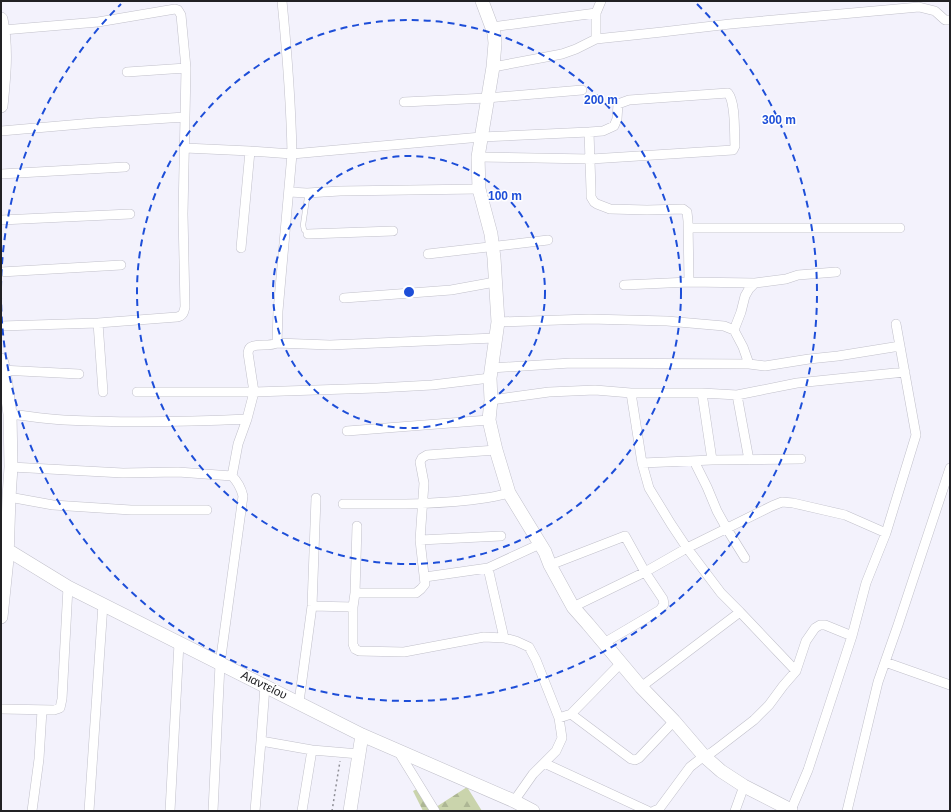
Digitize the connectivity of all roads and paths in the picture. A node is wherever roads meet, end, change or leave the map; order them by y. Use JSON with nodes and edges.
{"nodes":[{"id":1,"x":282,"y":1,"type":"edge"},
{"id":2,"x":482,"y":1,"type":"edge"},
{"id":3,"x":601,"y":1,"type":"edge"},
{"id":4,"x":596,"y":13,"type":"junction"},
{"id":5,"x":950,"y":20,"type":"edge"},
{"id":6,"x":2,"y":24,"type":"edge"},
{"id":7,"x":492,"y":27,"type":"junction"},
{"id":8,"x":596,"y":39,"type":"junction"},
{"id":9,"x":3,"y":53,"type":"edge"},
{"id":10,"x":493,"y":67,"type":"junction"},
{"id":11,"x":186,"y":68,"type":"junction"},
{"id":12,"x":127,"y":72,"type":"dead end"},
{"id":13,"x":582,"y":90,"type":"dead end"},
{"id":14,"x":1,"y":98,"type":"edge"},
{"id":15,"x":487,"y":98,"type":"junction"},
{"id":16,"x":404,"y":102,"type":"dead end"},
{"id":17,"x":185,"y":117,"type":"junction"},
{"id":18,"x":1,"y":131,"type":"edge"},
{"id":19,"x":589,"y":132,"type":"junction"},
{"id":20,"x":481,"y":138,"type":"junction"},
{"id":21,"x":185,"y":148,"type":"junction"},
{"id":22,"x":250,"y":151,"type":"junction"},
{"id":23,"x":292,"y":154,"type":"junction"},
{"id":24,"x":478,"y":157,"type":"junction"},
{"id":25,"x":590,"y":159,"type":"junction"},
{"id":26,"x":125,"y":168,"type":"dead end"},
{"id":27,"x":1,"y":174,"type":"edge"},
{"id":28,"x":479,"y":189,"type":"junction"},
{"id":29,"x":289,"y":192,"type":"junction"},
{"id":30,"x":307,"y":193,"type":"junction"},
{"id":31,"x":130,"y":214,"type":"dead end"},
{"id":32,"x":1,"y":220,"type":"edge"},
{"id":33,"x":688,"y":228,"type":"junction"},
{"id":34,"x":900,"y":228,"type":"dead end"},
{"id":35,"x":393,"y":231,"type":"dead end"},
{"id":36,"x":308,"y":234,"type":"joint"},
{"id":37,"x":548,"y":240,"type":"dead end"},
{"id":38,"x":493,"y":247,"type":"junction"},
{"id":39,"x":241,"y":248,"type":"dead end"},
{"id":40,"x":428,"y":254,"type":"dead end"},
{"id":41,"x":121,"y":265,"type":"dead end"},
{"id":42,"x":1,"y":272,"type":"edge"},
{"id":43,"x":836,"y":272,"type":"dead end"},
{"id":44,"x":496,"y":282,"type":"junction"},
{"id":45,"x":689,"y":282,"type":"junction"},
{"id":46,"x":755,"y":283,"type":"junction"},
{"id":47,"x":624,"y":285,"type":"dead end"},
{"id":48,"x":344,"y":298,"type":"dead end"},
{"id":49,"x":498,"y":322,"type":"junction"},
{"id":50,"x":98,"y":323,"type":"junction"},
{"id":51,"x":896,"y":324,"type":"dead end"},
{"id":52,"x":1,"y":326,"type":"edge"},
{"id":53,"x":734,"y":330,"type":"junction"},
{"id":54,"x":495,"y":338,"type":"junction"},
{"id":55,"x":277,"y":343,"type":"junction"},
{"id":56,"x":900,"y":346,"type":"junction"},
{"id":57,"x":749,"y":364,"type":"junction"},
{"id":58,"x":2,"y":367,"type":"edge"},
{"id":59,"x":904,"y":372,"type":"junction"},
{"id":60,"x":79,"y":374,"type":"dead end"},
{"id":61,"x":490,"y":374,"type":"junction"},
{"id":62,"x":102,"y":392,"type":"dead end"},
{"id":63,"x":137,"y":392,"type":"dead end"},
{"id":64,"x":254,"y":392,"type":"junction"},
{"id":65,"x":631,"y":393,"type":"junction"},
{"id":66,"x":702,"y":393,"type":"junction"},
{"id":67,"x":737,"y":395,"type":"junction"},
{"id":68,"x":491,"y":400,"type":"junction"},
{"id":69,"x":10,"y":414,"type":"junction"},
{"id":70,"x":247,"y":419,"type":"junction"},
{"id":71,"x":490,"y":420,"type":"junction"},
{"id":72,"x":347,"y":431,"type":"dead end"},
{"id":73,"x":6,"y":436,"type":"edge"},
{"id":74,"x":496,"y":450,"type":"junction"},
{"id":75,"x":801,"y":459,"type":"dead end"},
{"id":76,"x":712,"y":460,"type":"junction"},
{"id":77,"x":749,"y":460,"type":"junction"},
{"id":78,"x":694,"y":461,"type":"junction"},
{"id":79,"x":642,"y":463,"type":"junction"},
{"id":80,"x":11,"y":467,"type":"junction"},
{"id":81,"x":950,"y":468,"type":"edge"},
{"id":82,"x":232,"y":476,"type":"junction"},
{"id":83,"x":509,"y":493,"type":"junction"},
{"id":84,"x":8,"y":497,"type":"junction"},
{"id":85,"x":316,"y":498,"type":"dead end"},
{"id":86,"x":422,"y":503,"type":"junction"},
{"id":87,"x":343,"y":504,"type":"dead end"},
{"id":88,"x":207,"y":510,"type":"dead end"},
{"id":89,"x":357,"y":526,"type":"dead end"},
{"id":90,"x":727,"y":529,"type":"junction"},
{"id":91,"x":886,"y":533,"type":"junction"},
{"id":92,"x":501,"y":536,"type":"dead end"},
{"id":93,"x":420,"y":540,"type":"junction"},
{"id":94,"x":540,"y":544,"type":"junction"},
{"id":95,"x":4,"y":548,"type":"edge"},
{"id":96,"x":687,"y":548,"type":"junction"},
{"id":97,"x":746,"y":558,"type":"dead end"},
{"id":98,"x":550,"y":565,"type":"junction"},
{"id":99,"x":488,"y":568,"type":"junction"},
{"id":100,"x":645,"y":572,"type":"junction"},
{"id":101,"x":425,"y":577,"type":"junction"},
{"id":102,"x":68,"y":587,"type":"junction"},
{"id":103,"x":355,"y":593,"type":"junction"},
{"id":104,"x":103,"y":604,"type":"junction"},
{"id":105,"x":312,"y":606,"type":"junction"},
{"id":106,"x":353,"y":607,"type":"junction"},
{"id":107,"x":573,"y":608,"type":"junction"},
{"id":108,"x":740,"y":612,"type":"junction"},
{"id":109,"x":1,"y":617,"type":"edge"},
{"id":110,"x":852,"y":636,"type":"junction"},
{"id":111,"x":504,"y":638,"type":"junction"},
{"id":112,"x":179,"y":643,"type":"junction"},
{"id":113,"x":604,"y":644,"type":"junction"},
{"id":114,"x":885,"y":662,"type":"junction"},
{"id":115,"x":220,"y":664,"type":"junction"},
{"id":116,"x":620,"y":664,"type":"junction"},
{"id":117,"x":796,"y":671,"type":"junction"},
{"id":118,"x":950,"y":684,"type":"edge"},
{"id":119,"x":265,"y":686,"type":"junction"},
{"id":120,"x":641,"y":687,"type":"junction"},
{"id":121,"x":299,"y":702,"type":"junction"},
{"id":122,"x":1,"y":708,"type":"edge"},
{"id":123,"x":42,"y":710,"type":"junction"},
{"id":124,"x":571,"y":714,"type":"junction"},
{"id":125,"x":559,"y":718,"type":"junction"},
{"id":126,"x":674,"y":721,"type":"junction"},
{"id":127,"x":362,"y":735,"type":"junction"},
{"id":128,"x":261,"y":741,"type":"junction"},
{"id":129,"x":312,"y":750,"type":"junction"},
{"id":130,"x":398,"y":751,"type":"junction"},
{"id":131,"x":341,"y":753,"type":"junction"},
{"id":132,"x":359,"y":754,"type":"junction"},
{"id":133,"x":704,"y":756,"type":"junction"},
{"id":134,"x":544,"y":763,"type":"junction"},
{"id":135,"x":744,"y":786,"type":"junction"},
{"id":136,"x":514,"y":801,"type":"junction"},
{"id":137,"x":32,"y":811,"type":"edge"},
{"id":138,"x":89,"y":811,"type":"edge"},
{"id":139,"x":170,"y":811,"type":"edge"},
{"id":140,"x":213,"y":811,"type":"edge"},
{"id":141,"x":255,"y":811,"type":"edge"},
{"id":142,"x":302,"y":811,"type":"edge"},
{"id":143,"x":332,"y":811,"type":"edge"},
{"id":144,"x":350,"y":811,"type":"edge"},
{"id":145,"x":435,"y":811,"type":"edge"},
{"id":146,"x":533,"y":811,"type":"edge"},
{"id":147,"x":648,"y":811,"type":"edge"},
{"id":148,"x":654,"y":811,"type":"edge"},
{"id":149,"x":735,"y":811,"type":"edge"},
{"id":150,"x":791,"y":811,"type":"edge"},
{"id":151,"x":847,"y":811,"type":"edge"}],
"edges":[{"from":1,"to":23,"type":"street"},
{"from":2,"to":7,"type":"street"},
{"from":3,"to":4,"type":"street"},
{"from":4,"to":7,"type":"street"},
{"from":4,"to":8,"type":"street"},
{"from":5,"to":8,"type":"street"},
{"from":6,"to":9,"type":"street"},
{"from":6,"to":11,"type":"street"},
{"from":7,"to":10,"type":"street"},
{"from":8,"to":10,"type":"street"},
{"from":9,"to":14,"type":"street"},
{"from":10,"to":15,"type":"street"},
{"from":11,"to":12,"type":"street"},
{"from":11,"to":17,"type":"street"},
{"from":13,"to":15,"type":"street"},
{"from":15,"to":16,"type":"street"},
{"from":15,"to":20,"type":"street"},
{"from":17,"to":18,"type":"street"},
{"from":17,"to":21,"type":"street"},
{"from":19,"to":20,"type":"street"},
{"from":19,"to":25,"type":"street"},
{"from":19,"to":25,"type":"street"},
{"from":20,"to":23,"type":"street"},
{"from":20,"to":24,"type":"street"},
{"from":21,"to":22,"type":"street"},
{"from":21,"to":50,"type":"street"},
{"from":22,"to":23,"type":"street"},
{"from":22,"to":39,"type":"street"},
{"from":23,"to":29,"type":"street"},
{"from":24,"to":25,"type":"street"},
{"from":24,"to":28,"type":"street"},
{"from":25,"to":33,"type":"street"},
{"from":26,"to":27,"type":"street"},
{"from":28,"to":30,"type":"street"},
{"from":28,"to":38,"type":"street"},
{"from":29,"to":30,"type":"street"},
{"from":29,"to":55,"type":"street"},
{"from":30,"to":36,"type":"lane"},
{"from":31,"to":32,"type":"street"},
{"from":33,"to":34,"type":"street"},
{"from":33,"to":45,"type":"street"},
{"from":35,"to":36,"type":"street"},
{"from":37,"to":38,"type":"street"},
{"from":38,"to":40,"type":"street"},
{"from":38,"to":44,"type":"street"},
{"from":41,"to":42,"type":"street"},
{"from":43,"to":46,"type":"street"},
{"from":44,"to":48,"type":"street"},
{"from":44,"to":49,"type":"street"},
{"from":45,"to":46,"type":"street"},
{"from":45,"to":47,"type":"street"},
{"from":46,"to":53,"type":"street"},
{"from":49,"to":53,"type":"street"},
{"from":49,"to":54,"type":"street"},
{"from":50,"to":52,"type":"street"},
{"from":50,"to":62,"type":"street"},
{"from":51,"to":56,"type":"street"},
{"from":53,"to":57,"type":"street"},
{"from":54,"to":55,"type":"street"},
{"from":54,"to":61,"type":"street"},
{"from":55,"to":64,"type":"street"},
{"from":56,"to":57,"type":"street"},
{"from":56,"to":59,"type":"street"},
{"from":57,"to":61,"type":"street"},
{"from":58,"to":60,"type":"street"},
{"from":58,"to":69,"type":"street"},
{"from":59,"to":67,"type":"street"},
{"from":59,"to":91,"type":"street"},
{"from":61,"to":64,"type":"street"},
{"from":61,"to":68,"type":"street"},
{"from":63,"to":64,"type":"street"},
{"from":64,"to":70,"type":"street"},
{"from":65,"to":66,"type":"street"},
{"from":65,"to":68,"type":"street"},
{"from":65,"to":79,"type":"street"},
{"from":66,"to":67,"type":"street"},
{"from":66,"to":76,"type":"street"},
{"from":67,"to":77,"type":"street"},
{"from":68,"to":71,"type":"street"},
{"from":69,"to":70,"type":"street"},
{"from":69,"to":73,"type":"street"},
{"from":70,"to":82,"type":"street"},
{"from":71,"to":72,"type":"street"},
{"from":71,"to":74,"type":"street"},
{"from":73,"to":80,"type":"street"},
{"from":74,"to":83,"type":"street"},
{"from":74,"to":86,"type":"street"},
{"from":75,"to":77,"type":"street"},
{"from":76,"to":77,"type":"street"},
{"from":76,"to":78,"type":"street"},
{"from":78,"to":79,"type":"street"},
{"from":78,"to":90,"type":"street"},
{"from":79,"to":96,"type":"street"},
{"from":80,"to":82,"type":"street"},
{"from":80,"to":84,"type":"street"},
{"from":81,"to":114,"type":"street"},
{"from":82,"to":115,"type":"street"},
{"from":83,"to":86,"type":"street"},
{"from":83,"to":94,"type":"street"},
{"from":84,"to":88,"type":"street"},
{"from":84,"to":95,"type":"street"},
{"from":85,"to":105,"type":"street"},
{"from":86,"to":87,"type":"street"},
{"from":86,"to":93,"type":"street"},
{"from":89,"to":103,"type":"street"},
{"from":90,"to":91,"type":"street"},
{"from":90,"to":96,"type":"street"},
{"from":90,"to":97,"type":"street"},
{"from":91,"to":110,"type":"street"},
{"from":92,"to":93,"type":"street"},
{"from":93,"to":101,"type":"street"},
{"from":94,"to":98,"type":"street"},
{"from":94,"to":99,"type":"street"},
{"from":95,"to":102,"type":"street","name":"Αιαντείου"},
{"from":95,"to":109,"type":"street"},
{"from":96,"to":100,"type":"street"},
{"from":96,"to":108,"type":"street"},
{"from":98,"to":100,"type":"street"},
{"from":98,"to":107,"type":"street"},
{"from":99,"to":101,"type":"street"},
{"from":99,"to":111,"type":"street"},
{"from":100,"to":107,"type":"street"},
{"from":100,"to":113,"type":"street"},
{"from":101,"to":103,"type":"street"},
{"from":102,"to":104,"type":"street","name":"Αιαντείου"},
{"from":102,"to":123,"type":"street"},
{"from":103,"to":106,"type":"street"},
{"from":104,"to":112,"type":"street","name":"Αιαντείου"},
{"from":104,"to":138,"type":"street"},
{"from":105,"to":106,"type":"street"},
{"from":105,"to":121,"type":"street"},
{"from":106,"to":111,"type":"street"},
{"from":107,"to":113,"type":"street"},
{"from":108,"to":117,"type":"street"},
{"from":108,"to":120,"type":"street"},
{"from":110,"to":117,"type":"street"},
{"from":110,"to":150,"type":"street"},
{"from":111,"to":125,"type":"street"},
{"from":112,"to":115,"type":"street","name":"Αιαντείου"},
{"from":112,"to":139,"type":"street"},
{"from":113,"to":116,"type":"street"},
{"from":114,"to":118,"type":"street"},
{"from":114,"to":151,"type":"street"},
{"from":115,"to":119,"type":"street","name":"Αιαντείου"},
{"from":115,"to":140,"type":"street"},
{"from":116,"to":120,"type":"street"},
{"from":116,"to":124,"type":"street"},
{"from":117,"to":133,"type":"street"},
{"from":119,"to":121,"type":"street","name":"Αιαντείου"},
{"from":119,"to":128,"type":"street"},
{"from":120,"to":126,"type":"street"},
{"from":121,"to":127,"type":"street","name":"Αιαντείου"},
{"from":122,"to":123,"type":"street"},
{"from":123,"to":137,"type":"street"},
{"from":124,"to":125,"type":"street"},
{"from":124,"to":126,"type":"street"},
{"from":125,"to":134,"type":"street"},
{"from":126,"to":133,"type":"street"},
{"from":127,"to":130,"type":"street","name":"Αιαντείου"},
{"from":127,"to":132,"type":"street"},
{"from":128,"to":129,"type":"street"},
{"from":128,"to":141,"type":"street"},
{"from":129,"to":131,"type":"street"},
{"from":129,"to":142,"type":"street"},
{"from":130,"to":136,"type":"street","name":"Αιαντείου"},
{"from":130,"to":145,"type":"street"},
{"from":131,"to":132,"type":"street"},
{"from":131,"to":143,"type":"path"},
{"from":132,"to":144,"type":"street"},
{"from":133,"to":135,"type":"street"},
{"from":133,"to":148,"type":"street"},
{"from":134,"to":136,"type":"street"},
{"from":134,"to":147,"type":"street"},
{"from":135,"to":149,"type":"street"},
{"from":135,"to":150,"type":"street"},
{"from":136,"to":146,"type":"street","name":"Αιαντείου"}]}
